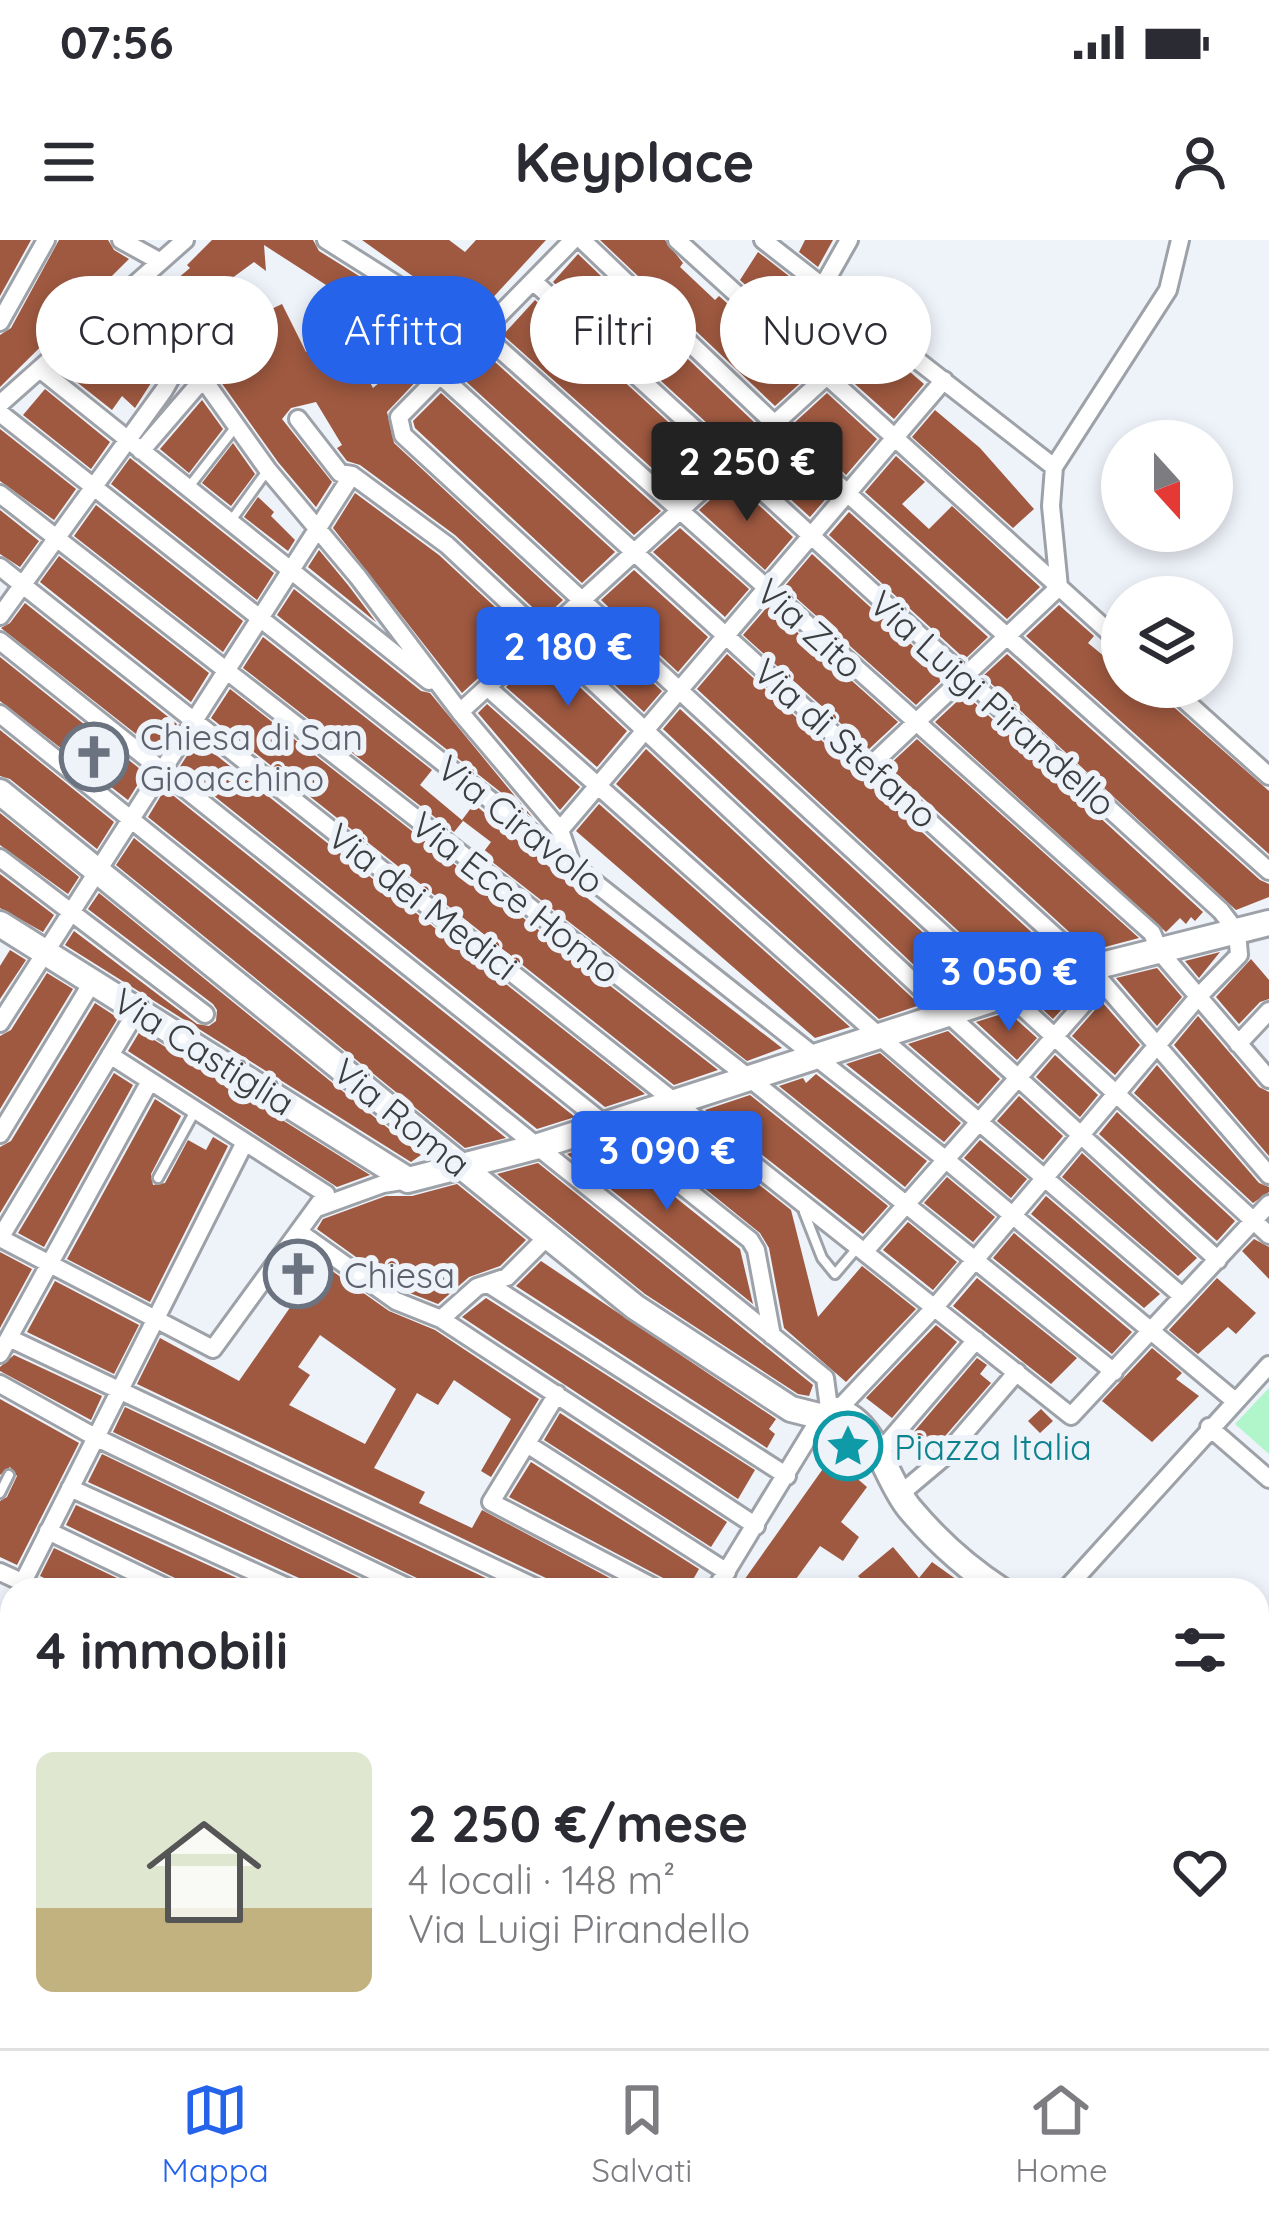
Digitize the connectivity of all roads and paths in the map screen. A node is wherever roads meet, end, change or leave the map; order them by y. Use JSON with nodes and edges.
{"nodes":[{"id":1,"x":46,"y":240,"type":"edge"},
{"id":2,"x":121,"y":240,"type":"edge"},
{"id":3,"x":185,"y":240,"type":"edge"},
{"id":4,"x":326,"y":240,"type":"edge"},
{"id":5,"x":578,"y":240,"type":"edge"},
{"id":6,"x":677,"y":240,"type":"edge"},
{"id":7,"x":849,"y":240,"type":"edge"},
{"id":8,"x":1180,"y":240,"type":"edge"},
{"id":9,"x":770,"y":242,"type":"edge"},
{"id":10,"x":159,"y":261,"type":"junction"},
{"id":11,"x":143,"y":276,"type":"edge"},
{"id":12,"x":383,"y":276,"type":"edge"},
{"id":13,"x":538,"y":276,"type":"edge"},
{"id":14,"x":811,"y":276,"type":"edge"},
{"id":15,"x":829,"y":276,"type":"edge"},
{"id":16,"x":720,"y":280,"type":"edge"},
{"id":17,"x":530,"y":284,"type":"edge"},
{"id":18,"x":506,"y":310,"type":"edge"},
{"id":19,"x":0,"y":322,"type":"edge"},
{"id":20,"x":506,"y":355,"type":"edge"},
{"id":21,"x":931,"y":370,"type":"edge"},
{"id":22,"x":36,"y":373,"type":"edge"},
{"id":23,"x":944,"y":380,"type":"junction"},
{"id":24,"x":58,"y":384,"type":"edge"},
{"id":25,"x":168,"y":384,"type":"edge"},
{"id":26,"x":433,"y":384,"type":"edge"},
{"id":27,"x":450,"y":384,"type":"edge"},
{"id":28,"x":646,"y":384,"type":"edge"},
{"id":29,"x":818,"y":384,"type":"edge"},
{"id":30,"x":834,"y":384,"type":"edge"},
{"id":31,"x":0,"y":404,"type":"edge"},
{"id":32,"x":0,"y":413,"type":"edge"},
{"id":33,"x":298,"y":419,"type":"dead end"},
{"id":34,"x":775,"y":423,"type":"junction"},
{"id":35,"x":235,"y":428,"type":"junction"},
{"id":36,"x":894,"y":438,"type":"junction"},
{"id":37,"x":134,"y":445,"type":"junction"},
{"id":38,"x":732,"y":463,"type":"junction"},
{"id":39,"x":1054,"y":467,"type":"junction"},
{"id":40,"x":268,"y":470,"type":"junction"},
{"id":41,"x":352,"y":475,"type":"junction"},
{"id":42,"x":93,"y":488,"type":"junction"},
{"id":43,"x":188,"y":488,"type":"junction"},
{"id":44,"x":848,"y":493,"type":"junction"},
{"id":45,"x":0,"y":494,"type":"edge"},
{"id":46,"x":680,"y":510,"type":"junction"},
{"id":47,"x":230,"y":522,"type":"junction"},
{"id":48,"x":315,"y":528,"type":"junction"},
{"id":49,"x":811,"y":536,"type":"junction"},
{"id":50,"x":57,"y":537,"type":"junction"},
{"id":51,"x":634,"y":552,"type":"junction"},
{"id":52,"x":0,"y":567,"type":"edge"},
{"id":53,"x":291,"y":571,"type":"junction"},
{"id":54,"x":22,"y":585,"type":"junction"},
{"id":55,"x":1059,"y":586,"type":"junction"},
{"id":56,"x":766,"y":589,"type":"junction"},
{"id":57,"x":583,"y":600,"type":"junction"},
{"id":58,"x":0,"y":616,"type":"edge"},
{"id":59,"x":260,"y":619,"type":"junction"},
{"id":60,"x":1101,"y":625,"type":"edge"},
{"id":61,"x":727,"y":634,"type":"junction"},
{"id":62,"x":543,"y":635,"type":"junction"},
{"id":63,"x":1006,"y":636,"type":"junction"},
{"id":64,"x":0,"y":641,"type":"edge"},
{"id":65,"x":226,"y":672,"type":"junction"},
{"id":66,"x":964,"y":676,"type":"junction"},
{"id":67,"x":488,"y":687,"type":"junction"},
{"id":68,"x":679,"y":689,"type":"junction"},
{"id":69,"x":448,"y":696,"type":"junction"},
{"id":70,"x":1193,"y":708,"type":"edge"},
{"id":71,"x":460,"y":712,"type":"junction"},
{"id":72,"x":0,"y":714,"type":"edge"},
{"id":73,"x":194,"y":722,"type":"junction"},
{"id":74,"x":915,"y":724,"type":"junction"},
{"id":75,"x":644,"y":732,"type":"junction"},
{"id":76,"x":871,"y":764,"type":"junction"},
{"id":77,"x":162,"y":772,"type":"junction"},
{"id":78,"x":1269,"y":776,"type":"edge"},
{"id":79,"x":598,"y":785,"type":"junction"},
{"id":80,"x":0,"y":792,"type":"edge"},
{"id":81,"x":130,"y":822,"type":"junction"},
{"id":82,"x":560,"y":830,"type":"junction"},
{"id":83,"x":0,"y":858,"type":"edge"},
{"id":84,"x":571,"y":862,"type":"junction"},
{"id":85,"x":98,"y":872,"type":"junction"},
{"id":86,"x":1269,"y":872,"type":"edge"},
{"id":87,"x":72,"y":912,"type":"junction"},
{"id":88,"x":1269,"y":923,"type":"edge"},
{"id":89,"x":2,"y":930,"type":"edge"},
{"id":90,"x":1237,"y":932,"type":"junction"},
{"id":91,"x":45,"y":952,"type":"junction"},
{"id":92,"x":1160,"y":952,"type":"junction"},
{"id":93,"x":1095,"y":976,"type":"junction"},
{"id":94,"x":93,"y":982,"type":"junction"},
{"id":95,"x":1009,"y":994,"type":"junction"},
{"id":96,"x":1198,"y":997,"type":"junction"},
{"id":97,"x":138,"y":1009,"type":"junction"},
{"id":98,"x":1269,"y":1011,"type":"edge"},
{"id":99,"x":205,"y":1014,"type":"dead end"},
{"id":100,"x":948,"y":1014,"type":"junction"},
{"id":101,"x":0,"y":1023,"type":"edge"},
{"id":102,"x":1055,"y":1035,"type":"junction"},
{"id":103,"x":879,"y":1036,"type":"junction"},
{"id":104,"x":1238,"y":1044,"type":"junction"},
{"id":105,"x":1156,"y":1046,"type":"junction"},
{"id":106,"x":110,"y":1055,"type":"junction"},
{"id":107,"x":815,"y":1056,"type":"junction"},
{"id":108,"x":1018,"y":1077,"type":"junction"},
{"id":109,"x":749,"y":1078,"type":"junction"},
{"id":110,"x":1269,"y":1079,"type":"edge"},
{"id":111,"x":150,"y":1081,"type":"junction"},
{"id":112,"x":1117,"y":1091,"type":"junction"},
{"id":113,"x":676,"y":1100,"type":"junction"},
{"id":114,"x":195,"y":1110,"type":"junction"},
{"id":115,"x":980,"y":1120,"type":"junction"},
{"id":116,"x":607,"y":1124,"type":"junction"},
{"id":117,"x":0,"y":1134,"type":"edge"},
{"id":118,"x":1081,"y":1135,"type":"junction"},
{"id":119,"x":242,"y":1140,"type":"junction"},
{"id":120,"x":538,"y":1146,"type":"junction"},
{"id":121,"x":945,"y":1160,"type":"junction"},
{"id":122,"x":464,"y":1167,"type":"junction"},
{"id":123,"x":1269,"y":1175,"type":"edge"},
{"id":124,"x":1044,"y":1177,"type":"junction"},
{"id":125,"x":158,"y":1178,"type":"dead end"},
{"id":126,"x":408,"y":1180,"type":"junction"},
{"id":127,"x":799,"y":1199,"type":"junction"},
{"id":128,"x":328,"y":1201,"type":"junction"},
{"id":129,"x":1269,"y":1204,"type":"edge"},
{"id":130,"x":905,"y":1205,"type":"junction"},
{"id":131,"x":1012,"y":1214,"type":"junction"},
{"id":132,"x":1255,"y":1220,"type":"junction"},
{"id":133,"x":303,"y":1235,"type":"junction"},
{"id":134,"x":1269,"y":1235,"type":"edge"},
{"id":135,"x":548,"y":1236,"type":"junction"},
{"id":136,"x":0,"y":1238,"type":"edge"},
{"id":137,"x":862,"y":1249,"type":"junction"},
{"id":138,"x":975,"y":1258,"type":"junction"},
{"id":139,"x":1218,"y":1260,"type":"junction"},
{"id":140,"x":52,"y":1265,"type":"junction"},
{"id":141,"x":490,"y":1285,"type":"junction"},
{"id":142,"x":1182,"y":1296,"type":"junction"},
{"id":143,"x":935,"y":1307,"type":"junction"},
{"id":144,"x":441,"y":1319,"type":"junction"},
{"id":145,"x":149,"y":1320,"type":"junction"},
{"id":146,"x":1151,"y":1332,"type":"junction"},
{"id":147,"x":772,"y":1336,"type":"junction"},
{"id":148,"x":976,"y":1340,"type":"junction"},
{"id":149,"x":4,"y":1346,"type":"edge"},
{"id":150,"x":1269,"y":1365,"type":"edge"},
{"id":151,"x":1017,"y":1372,"type":"junction"},
{"id":152,"x":1114,"y":1372,"type":"junction"},
{"id":153,"x":0,"y":1384,"type":"edge"},
{"id":154,"x":118,"y":1393,"type":"junction"},
{"id":155,"x":557,"y":1394,"type":"junction"},
{"id":156,"x":1235,"y":1401,"type":"junction"},
{"id":157,"x":829,"y":1414,"type":"junction"},
{"id":158,"x":1209,"y":1427,"type":"junction"},
{"id":159,"x":95,"y":1437,"type":"junction"},
{"id":160,"x":527,"y":1444,"type":"junction"},
{"id":161,"x":875,"y":1452,"type":"junction"},
{"id":162,"x":791,"y":1467,"type":"junction"},
{"id":163,"x":9,"y":1475,"type":"dead end"},
{"id":164,"x":1269,"y":1479,"type":"edge"},
{"id":165,"x":70,"y":1488,"type":"junction"},
{"id":166,"x":0,"y":1493,"type":"edge"},
{"id":167,"x":899,"y":1495,"type":"junction"},
{"id":168,"x":756,"y":1526,"type":"junction"},
{"id":169,"x":49,"y":1531,"type":"junction"},
{"id":170,"x":727,"y":1572,"type":"junction"},
{"id":171,"x":34,"y":1578,"type":"edge"},
{"id":172,"x":147,"y":1578,"type":"edge"},
{"id":173,"x":268,"y":1578,"type":"edge"},
{"id":174,"x":388,"y":1578,"type":"edge"},
{"id":175,"x":515,"y":1578,"type":"edge"},
{"id":176,"x":636,"y":1578,"type":"edge"},
{"id":177,"x":723,"y":1578,"type":"edge"},
{"id":178,"x":978,"y":1578,"type":"edge"},
{"id":179,"x":1076,"y":1578,"type":"edge"}],
"edges":[{"from":1,"to":19,"type":"street"},
{"from":2,"to":10,"type":"street"},
{"from":3,"to":10,"type":"street"},
{"from":4,"to":12,"type":"street","name":"Via Zito"},
{"from":5,"to":13,"type":"street"},
{"from":5,"to":34,"type":"street"},
{"from":6,"to":16,"type":"street"},
{"from":7,"to":15,"type":"street"},
{"from":8,"to":39,"type":"street"},
{"from":9,"to":14,"type":"street"},
{"from":10,"to":11,"type":"street"},
{"from":17,"to":18,"type":"street"},
{"from":20,"to":46,"type":"street","name":"Via Zito"},
{"from":21,"to":23,"type":"street"},
{"from":22,"to":31,"type":"street"},
{"from":23,"to":36,"type":"street"},
{"from":23,"to":39,"type":"street"},
{"from":24,"to":37,"type":"street"},
{"from":25,"to":37,"type":"street"},
{"from":26,"to":57,"type":"street"},
{"from":27,"to":51,"type":"street","name":"Via di Stefano"},
{"from":28,"to":38,"type":"street","name":"Via Luigi Pirandello"},
{"from":29,"to":34,"type":"street"},
{"from":30,"to":36,"type":"street"},
{"from":32,"to":42,"type":"street","name":"Via Ciravolo"},
{"from":33,"to":41,"type":"street"},
{"from":34,"to":38,"type":"street"},
{"from":34,"to":44,"type":"street"},
{"from":35,"to":37,"type":"street"},
{"from":35,"to":40,"type":"street"},
{"from":35,"to":43,"type":"lane"},
{"from":36,"to":44,"type":"street"},
{"from":36,"to":55,"type":"street"},
{"from":37,"to":42,"type":"street"},
{"from":37,"to":43,"type":"street"},
{"from":38,"to":46,"type":"street"},
{"from":38,"to":49,"type":"street","name":"Via Luigi Pirandello"},
{"from":39,"to":55,"type":"street"},
{"from":40,"to":47,"type":"lane"},
{"from":40,"to":48,"type":"street"},
{"from":41,"to":48,"type":"street"},
{"from":41,"to":62,"type":"street"},
{"from":42,"to":50,"type":"street"},
{"from":42,"to":59,"type":"street","name":"Via Ciravolo"},
{"from":43,"to":47,"type":"street"},
{"from":44,"to":49,"type":"street"},
{"from":44,"to":63,"type":"street"},
{"from":45,"to":50,"type":"street","name":"Via Ecce Homo"},
{"from":46,"to":51,"type":"street"},
{"from":46,"to":56,"type":"street","name":"Via Zito"},
{"from":47,"to":53,"type":"street"},
{"from":48,"to":53,"type":"street"},
{"from":48,"to":69,"type":"street"},
{"from":49,"to":56,"type":"street"},
{"from":49,"to":66,"type":"street","name":"Via Luigi Pirandello"},
{"from":50,"to":54,"type":"street"},
{"from":50,"to":65,"type":"street","name":"Via Ecce Homo"},
{"from":51,"to":57,"type":"street"},
{"from":51,"to":61,"type":"street","name":"Via di Stefano"},
{"from":52,"to":54,"type":"street","name":"Via dei Medici"},
{"from":53,"to":59,"type":"street"},
{"from":53,"to":69,"type":"street"},
{"from":54,"to":58,"type":"street"},
{"from":54,"to":73,"type":"street","name":"Via dei Medici"},
{"from":55,"to":60,"type":"street"},
{"from":55,"to":63,"type":"street"},
{"from":56,"to":61,"type":"street"},
{"from":56,"to":74,"type":"street","name":"Via Zito"},
{"from":57,"to":62,"type":"street"},
{"from":57,"to":68,"type":"street"},
{"from":59,"to":65,"type":"street"},
{"from":59,"to":84,"type":"street","name":"Via Ciravolo"},
{"from":61,"to":68,"type":"street"},
{"from":61,"to":76,"type":"street","name":"Via di Stefano"},
{"from":62,"to":67,"type":"street"},
{"from":62,"to":75,"type":"street"},
{"from":63,"to":66,"type":"street"},
{"from":63,"to":86,"type":"street"},
{"from":64,"to":77,"type":"street"},
{"from":65,"to":73,"type":"street"},
{"from":65,"to":109,"type":"street","name":"Via Ecce Homo"},
{"from":66,"to":74,"type":"street"},
{"from":66,"to":90,"type":"street","name":"Via Luigi Pirandello"},
{"from":67,"to":71,"type":"street"},
{"from":67,"to":79,"type":"street"},
{"from":68,"to":75,"type":"street"},
{"from":68,"to":95,"type":"street"},
{"from":69,"to":71,"type":"street"},
{"from":70,"to":78,"type":"street"},
{"from":71,"to":82,"type":"street"},
{"from":72,"to":81,"type":"street"},
{"from":73,"to":77,"type":"street"},
{"from":73,"to":113,"type":"street","name":"Via dei Medici"},
{"from":74,"to":76,"type":"street"},
{"from":74,"to":92,"type":"street","name":"Via Zito"},
{"from":75,"to":79,"type":"street"},
{"from":75,"to":100,"type":"street"},
{"from":76,"to":93,"type":"street","name":"Via di Stefano"},
{"from":77,"to":81,"type":"street"},
{"from":77,"to":116,"type":"street"},
{"from":79,"to":82,"type":"street"},
{"from":79,"to":103,"type":"street"},
{"from":80,"to":85,"type":"street","name":"Via Roma"},
{"from":81,"to":85,"type":"street"},
{"from":81,"to":120,"type":"street"},
{"from":82,"to":84,"type":"street"},
{"from":83,"to":87,"type":"street"},
{"from":84,"to":107,"type":"street","name":"Via Ciravolo"},
{"from":85,"to":87,"type":"street"},
{"from":85,"to":122,"type":"street","name":"Via Roma"},
{"from":87,"to":91,"type":"street"},
{"from":87,"to":99,"type":"street"},
{"from":88,"to":90,"type":"street"},
{"from":89,"to":91,"type":"street","name":"Via Castiglia"},
{"from":90,"to":92,"type":"street"},
{"from":90,"to":96,"type":"street"},
{"from":91,"to":94,"type":"street","name":"Via Castiglia"},
{"from":91,"to":101,"type":"street"},
{"from":92,"to":93,"type":"street"},
{"from":92,"to":96,"type":"street","name":"Via Zito"},
{"from":93,"to":95,"type":"street"},
{"from":93,"to":102,"type":"street"},
{"from":93,"to":105,"type":"street","name":"Via di Stefano"},
{"from":94,"to":97,"type":"street","name":"Via Castiglia"},
{"from":94,"to":117,"type":"street"},
{"from":95,"to":100,"type":"street"},
{"from":95,"to":102,"type":"street"},
{"from":96,"to":104,"type":"street","name":"Via Zito"},
{"from":96,"to":105,"type":"street"},
{"from":97,"to":106,"type":"street"},
{"from":97,"to":126,"type":"street","name":"Via Castiglia"},
{"from":98,"to":104,"type":"street"},
{"from":100,"to":103,"type":"street"},
{"from":100,"to":108,"type":"street"},
{"from":102,"to":108,"type":"street"},
{"from":102,"to":112,"type":"street"},
{"from":103,"to":107,"type":"street"},
{"from":103,"to":115,"type":"street"},
{"from":104,"to":110,"type":"street","name":"Via Zito"},
{"from":105,"to":112,"type":"street"},
{"from":105,"to":123,"type":"street","name":"Via di Stefano"},
{"from":106,"to":111,"type":"street"},
{"from":106,"to":136,"type":"street"},
{"from":107,"to":109,"type":"street"},
{"from":107,"to":121,"type":"street","name":"Via Ciravolo"},
{"from":108,"to":115,"type":"street"},
{"from":108,"to":118,"type":"street"},
{"from":109,"to":113,"type":"street"},
{"from":109,"to":130,"type":"street","name":"Via Ecce Homo"},
{"from":111,"to":114,"type":"street"},
{"from":111,"to":140,"type":"street"},
{"from":112,"to":118,"type":"street"},
{"from":112,"to":132,"type":"street"},
{"from":113,"to":116,"type":"street"},
{"from":113,"to":127,"type":"street","name":"Via dei Medici"},
{"from":114,"to":119,"type":"street"},
{"from":114,"to":125,"type":"lane"},
{"from":115,"to":121,"type":"street"},
{"from":115,"to":124,"type":"street"},
{"from":116,"to":120,"type":"street"},
{"from":116,"to":147,"type":"street"},
{"from":118,"to":124,"type":"street"},
{"from":118,"to":139,"type":"street"},
{"from":119,"to":128,"type":"street"},
{"from":119,"to":145,"type":"street"},
{"from":120,"to":122,"type":"street"},
{"from":120,"to":147,"type":"street"},
{"from":121,"to":130,"type":"street"},
{"from":121,"to":131,"type":"street","name":"Via Ciravolo"},
{"from":122,"to":126,"type":"street"},
{"from":122,"to":135,"type":"street","name":"Via Roma"},
{"from":124,"to":131,"type":"street"},
{"from":124,"to":142,"type":"street"},
{"from":126,"to":128,"type":"street"},
{"from":127,"to":137,"type":"street","name":"Via dei Medici"},
{"from":127,"to":137,"type":"lane"},
{"from":128,"to":133,"type":"street"},
{"from":129,"to":132,"type":"street"},
{"from":130,"to":137,"type":"street"},
{"from":130,"to":138,"type":"street","name":"Via Ecce Homo"},
{"from":131,"to":138,"type":"street"},
{"from":131,"to":146,"type":"street","name":"Via Ciravolo"},
{"from":132,"to":134,"type":"street"},
{"from":132,"to":139,"type":"street"},
{"from":133,"to":144,"type":"street"},
{"from":133,"to":145,"type":"street"},
{"from":135,"to":141,"type":"street"},
{"from":135,"to":157,"type":"street","name":"Via Roma"},
{"from":136,"to":140,"type":"street"},
{"from":137,"to":143,"type":"street","name":"Via dei Medici"},
{"from":138,"to":143,"type":"street"},
{"from":138,"to":152,"type":"street","name":"Via Ecce Homo"},
{"from":139,"to":142,"type":"street"},
{"from":140,"to":145,"type":"street"},
{"from":140,"to":149,"type":"street"},
{"from":141,"to":144,"type":"street"},
{"from":141,"to":162,"type":"street"},
{"from":142,"to":146,"type":"street"},
{"from":143,"to":148,"type":"street","name":"Via dei Medici"},
{"from":143,"to":157,"type":"street"},
{"from":144,"to":155,"type":"street"},
{"from":145,"to":154,"type":"street"},
{"from":146,"to":152,"type":"street"},
{"from":146,"to":156,"type":"street","name":"Via Ciravolo"},
{"from":147,"to":157,"type":"street"},
{"from":148,"to":151,"type":"street","name":"Via dei Medici"},
{"from":148,"to":161,"type":"street"},
{"from":149,"to":154,"type":"street"},
{"from":150,"to":156,"type":"street"},
{"from":151,"to":152,"type":"street","name":"Via dei Medici"},
{"from":151,"to":167,"type":"street"},
{"from":153,"to":159,"type":"street"},
{"from":154,"to":159,"type":"street"},
{"from":154,"to":175,"type":"street"},
{"from":155,"to":160,"type":"street"},
{"from":155,"to":168,"type":"street"},
{"from":156,"to":158,"type":"street"},
{"from":157,"to":161,"type":"street"},
{"from":157,"to":162,"type":"street"},
{"from":158,"to":164,"type":"street"},
{"from":158,"to":179,"type":"street"},
{"from":159,"to":165,"type":"street"},
{"from":159,"to":174,"type":"street"},
{"from":160,"to":170,"type":"street"},
{"from":160,"to":176,"type":"street"},
{"from":161,"to":167,"type":"street"},
{"from":162,"to":168,"type":"street"},
{"from":163,"to":166,"type":"lane"},
{"from":165,"to":169,"type":"street"},
{"from":165,"to":173,"type":"street"},
{"from":167,"to":178,"type":"street"},
{"from":168,"to":170,"type":"street"},
{"from":169,"to":171,"type":"street"},
{"from":169,"to":172,"type":"street"},
{"from":170,"to":177,"type":"street"}]}
